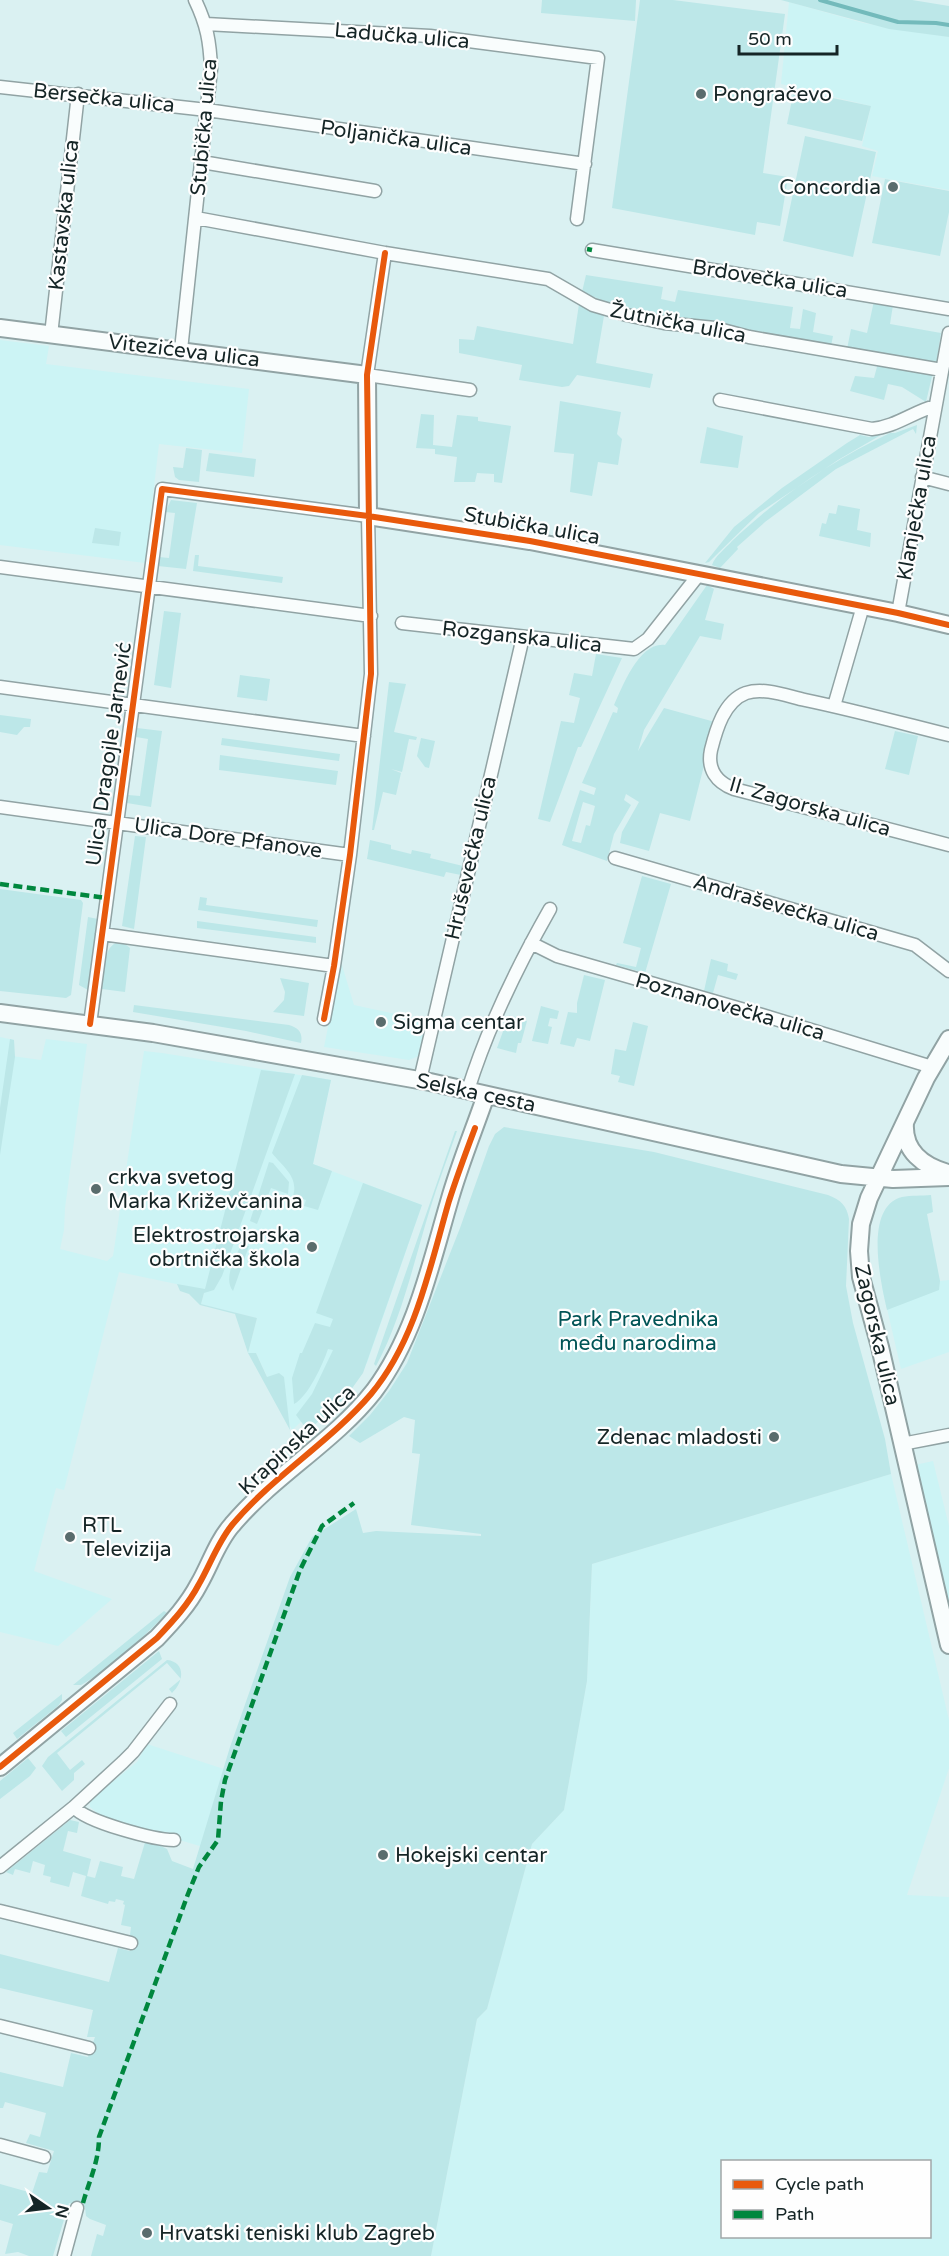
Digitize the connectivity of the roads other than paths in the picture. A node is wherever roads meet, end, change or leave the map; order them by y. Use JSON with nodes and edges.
{"nodes":[{"id":1,"x":195,"y":0,"type":"edge"},
{"id":2,"x":206,"y":24,"type":"junction"},
{"id":3,"x":0,"y":87,"type":"edge"},
{"id":4,"x":78,"y":94,"type":"junction"},
{"id":5,"x":207,"y":110,"type":"junction"},
{"id":6,"x":202,"y":162,"type":"junction"},
{"id":7,"x":585,"y":164,"type":"junction"},
{"id":8,"x":375,"y":191,"type":"dead end"},
{"id":9,"x":196,"y":218,"type":"junction"},
{"id":10,"x":578,"y":219,"type":"dead end"},
{"id":11,"x":592,"y":250,"type":"dead end"},
{"id":12,"x":385,"y":253,"type":"junction"},
{"id":13,"x":949,"y":309,"type":"edge"},
{"id":14,"x":0,"y":328,"type":"edge"},
{"id":15,"x":949,"y":333,"type":"edge"},
{"id":16,"x":51,"y":335,"type":"junction"},
{"id":17,"x":181,"y":350,"type":"junction"},
{"id":18,"x":942,"y":370,"type":"junction"},
{"id":19,"x":367,"y":375,"type":"junction"},
{"id":20,"x":470,"y":390,"type":"dead end"},
{"id":21,"x":720,"y":400,"type":"dead end"},
{"id":22,"x":935,"y":406,"type":"junction"},
{"id":23,"x":922,"y":477,"type":"junction"},
{"id":24,"x":949,"y":484,"type":"edge"},
{"id":25,"x":368,"y":516,"type":"junction"},
{"id":26,"x":0,"y":567,"type":"edge"},
{"id":27,"x":700,"y":573,"type":"junction"},
{"id":28,"x":149,"y":587,"type":"junction"},
{"id":29,"x":863,"y":606,"type":"junction"},
{"id":30,"x":898,"y":612,"type":"junction"},
{"id":31,"x":371,"y":616,"type":"junction"},
{"id":32,"x":402,"y":623,"type":"dead end"},
{"id":33,"x":949,"y":625,"type":"edge"},
{"id":34,"x":523,"y":637,"type":"junction"},
{"id":35,"x":0,"y":687,"type":"edge"},
{"id":36,"x":133,"y":705,"type":"junction"},
{"id":37,"x":834,"y":706,"type":"junction"},
{"id":38,"x":949,"y":735,"type":"edge"},
{"id":39,"x":364,"y":736,"type":"junction"},
{"id":40,"x":0,"y":807,"type":"edge"},
{"id":41,"x":117,"y":823,"type":"junction"},
{"id":42,"x":949,"y":845,"type":"edge"},
{"id":43,"x":350,"y":855,"type":"junction"},
{"id":44,"x":615,"y":858,"type":"dead end"},
{"id":45,"x":550,"y":909,"type":"dead end"},
{"id":46,"x":102,"y":934,"type":"junction"},
{"id":47,"x":531,"y":943,"type":"junction"},
{"id":48,"x":334,"y":966,"type":"junction"},
{"id":49,"x":949,"y":971,"type":"edge"},
{"id":50,"x":0,"y":1012,"type":"edge"},
{"id":51,"x":324,"y":1019,"type":"dead end"},
{"id":52,"x":90,"y":1024,"type":"junction"},
{"id":53,"x":949,"y":1040,"type":"edge"},
{"id":54,"x":932,"y":1067,"type":"junction"},
{"id":55,"x":420,"y":1080,"type":"junction"},
{"id":56,"x":468,"y":1090,"type":"junction"},
{"id":57,"x":486,"y":1095,"type":"junction"},
{"id":58,"x":906,"y":1119,"type":"junction"},
{"id":59,"x":949,"y":1175,"type":"edge"},
{"id":60,"x":878,"y":1178,"type":"junction"},
{"id":61,"x":949,"y":1435,"type":"edge"},
{"id":62,"x":902,"y":1444,"type":"junction"},
{"id":63,"x":949,"y":1645,"type":"edge"},
{"id":64,"x":170,"y":1704,"type":"dead end"},
{"id":65,"x":0,"y":1767,"type":"edge"},
{"id":66,"x":74,"y":1807,"type":"junction"},
{"id":67,"x":174,"y":1840,"type":"dead end"},
{"id":68,"x":0,"y":1867,"type":"edge"},
{"id":69,"x":0,"y":1911,"type":"edge"},
{"id":70,"x":131,"y":1943,"type":"dead end"},
{"id":71,"x":0,"y":2026,"type":"edge"},
{"id":72,"x":88,"y":2048,"type":"dead end"},
{"id":73,"x":0,"y":2145,"type":"edge"},
{"id":74,"x":44,"y":2157,"type":"dead end"},
{"id":75,"x":77,"y":2208,"type":"dead end"},
{"id":76,"x":64,"y":2256,"type":"edge"}],
"edges":[{"from":1,"to":2,"type":"street","name":"Stubička ulica"},
{"from":2,"to":5,"type":"street","name":"Stubička ulica"},
{"from":2,"to":7,"type":"street","name":"Ladučka ulica"},
{"from":3,"to":4,"type":"street","name":"Bersečka ulica"},
{"from":4,"to":5,"type":"street","name":"Bersečka ulica"},
{"from":4,"to":16,"type":"street","name":"Kastavska ulica"},
{"from":5,"to":6,"type":"street","name":"Stubička ulica"},
{"from":5,"to":7,"type":"street","name":"Poljanička ulica"},
{"from":6,"to":8,"type":"street"},
{"from":6,"to":9,"type":"street","name":"Stubička ulica"},
{"from":7,"to":10,"type":"street"},
{"from":9,"to":12,"type":"street","name":"Stubička ulica"},
{"from":9,"to":17,"type":"street"},
{"from":11,"to":13,"type":"street","name":"Brdovečka ulica"},
{"from":12,"to":18,"type":"street","name":"Žutnička ulica"},
{"from":12,"to":19,"type":"street"},
{"from":14,"to":16,"type":"street","name":"Vitezićeva ulica"},
{"from":15,"to":18,"type":"street","name":"Klanječka ulica"},
{"from":16,"to":17,"type":"street","name":"Vitezićeva ulica"},
{"from":17,"to":19,"type":"street","name":"Vitezićeva ulica"},
{"from":18,"to":22,"type":"street","name":"Klanječka ulica"},
{"from":19,"to":20,"type":"street"},
{"from":19,"to":25,"type":"street"},
{"from":21,"to":22,"type":"street"},
{"from":22,"to":23,"type":"street","name":"Klanječka ulica"},
{"from":23,"to":24,"type":"street"},
{"from":23,"to":30,"type":"street","name":"Klanječka ulica"},
{"from":25,"to":27,"type":"street","name":"Stubička ulica"},
{"from":25,"to":28,"type":"street","name":"Ulica Dragojle Jarnević"},
{"from":25,"to":31,"type":"street"},
{"from":26,"to":28,"type":"street"},
{"from":27,"to":29,"type":"street","name":"Stubička ulica"},
{"from":27,"to":34,"type":"street","name":"Rozganska ulica"},
{"from":28,"to":31,"type":"street"},
{"from":28,"to":36,"type":"street","name":"Ulica Dragojle Jarnević"},
{"from":29,"to":30,"type":"street","name":"Stubička ulica"},
{"from":29,"to":37,"type":"street"},
{"from":30,"to":33,"type":"street","name":"Stubička ulica"},
{"from":31,"to":39,"type":"street"},
{"from":32,"to":34,"type":"street","name":"Rozganska ulica"},
{"from":34,"to":55,"type":"street","name":"Hruševečka ulica"},
{"from":35,"to":36,"type":"street"},
{"from":36,"to":39,"type":"street"},
{"from":36,"to":41,"type":"street","name":"Ulica Dragojle Jarnević"},
{"from":37,"to":38,"type":"street","name":"II. Zagorska ulica"},
{"from":37,"to":42,"type":"street","name":"II. Zagorska ulica"},
{"from":39,"to":43,"type":"street"},
{"from":40,"to":41,"type":"street","name":"Ulica Dore Pfanove"},
{"from":41,"to":43,"type":"street","name":"Ulica Dore Pfanove"},
{"from":41,"to":46,"type":"street","name":"Ulica Dragojle Jarnević"},
{"from":43,"to":48,"type":"street"},
{"from":44,"to":49,"type":"street","name":"Andraševečka ulica"},
{"from":45,"to":47,"type":"street"},
{"from":46,"to":48,"type":"street"},
{"from":46,"to":52,"type":"street","name":"Ulica Dragojle Jarnević"},
{"from":47,"to":54,"type":"street","name":"Poznanovečka ulica"},
{"from":47,"to":56,"type":"street"},
{"from":48,"to":51,"type":"street"},
{"from":50,"to":52,"type":"street","name":"Selska cesta"},
{"from":52,"to":55,"type":"street","name":"Selska cesta"},
{"from":53,"to":54,"type":"street","name":"Zagorska ulica"},
{"from":54,"to":58,"type":"street","name":"Zagorska ulica"},
{"from":55,"to":56,"type":"street","name":"Selska cesta"},
{"from":56,"to":57,"type":"street","name":"Selska cesta"},
{"from":57,"to":60,"type":"street","name":"Selska cesta"},
{"from":57,"to":65,"type":"street","name":"Krapinska ulica"},
{"from":58,"to":59,"type":"street"},
{"from":58,"to":60,"type":"street","name":"Zagorska ulica"},
{"from":59,"to":60,"type":"street","name":"Selska cesta"},
{"from":60,"to":62,"type":"street","name":"Zagorska ulica"},
{"from":61,"to":62,"type":"street"},
{"from":62,"to":63,"type":"street","name":"Zagorska ulica"},
{"from":64,"to":66,"type":"street"},
{"from":66,"to":67,"type":"street"},
{"from":66,"to":68,"type":"street"},
{"from":69,"to":70,"type":"street"},
{"from":71,"to":72,"type":"street"},
{"from":73,"to":74,"type":"street"},
{"from":75,"to":76,"type":"street"}]}
